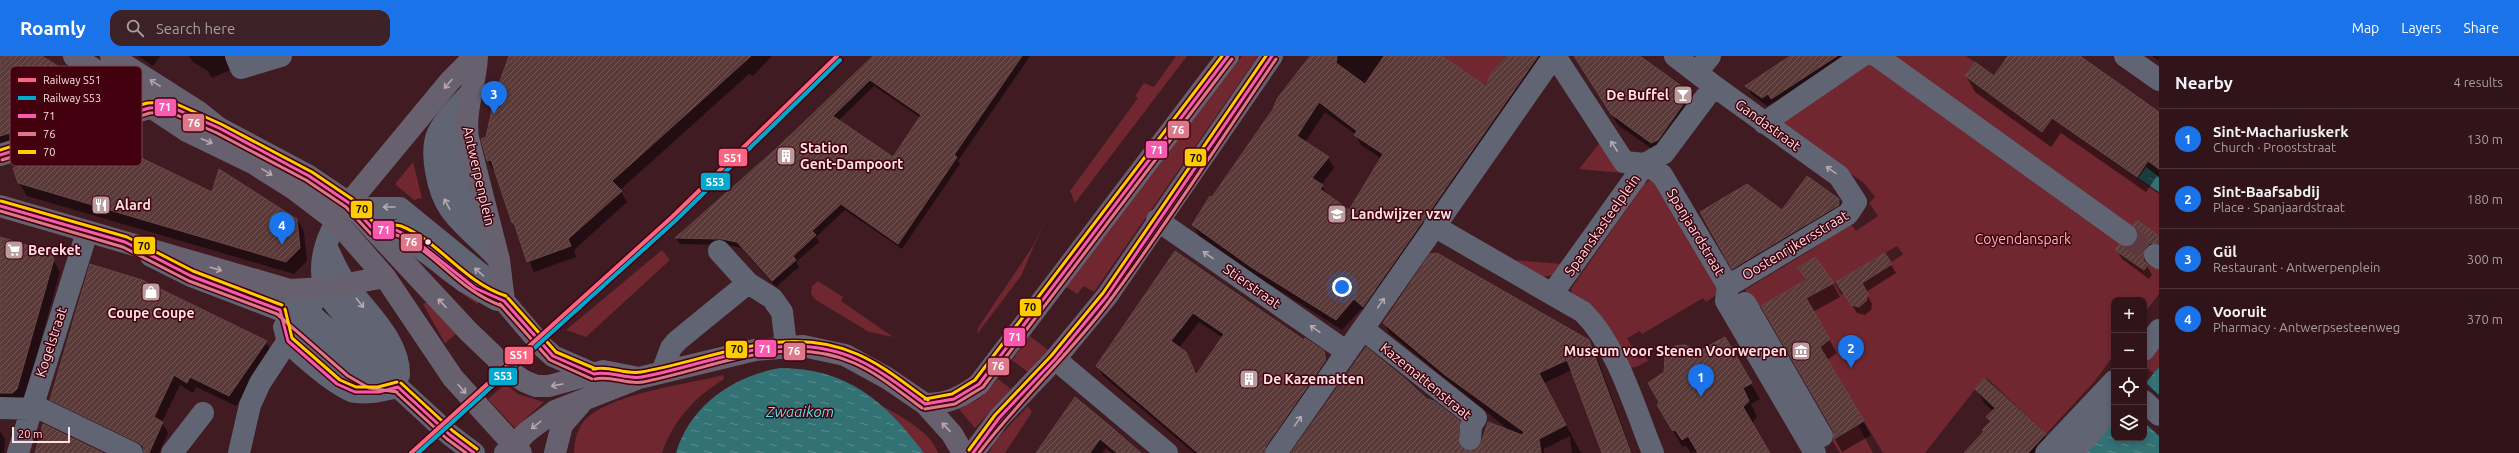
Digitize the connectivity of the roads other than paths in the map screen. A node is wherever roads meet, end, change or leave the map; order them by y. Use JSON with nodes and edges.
{"nodes":[{"id":1,"x":74,"y":56,"type":"edge"},
{"id":2,"x":110,"y":56,"type":"edge"},
{"id":3,"x":281,"y":56,"type":"edge"},
{"id":4,"x":476,"y":56,"type":"edge"},
{"id":5,"x":1228,"y":56,"type":"edge"},
{"id":6,"x":1272,"y":56,"type":"edge"},
{"id":7,"x":1555,"y":56,"type":"edge"},
{"id":8,"x":1675,"y":56,"type":"edge"},
{"id":9,"x":1862,"y":56,"type":"edge"},
{"id":10,"x":1877,"y":56,"type":"edge"},
{"id":11,"x":2125,"y":56,"type":"edge"},
{"id":12,"x":239,"y":62,"type":"edge"},
{"id":13,"x":1704,"y":64,"type":"edge"},
{"id":14,"x":88,"y":66,"type":"edge"},
{"id":15,"x":126,"y":66,"type":"edge"},
{"id":16,"x":142,"y":76,"type":"edge"},
{"id":17,"x":2159,"y":80,"type":"edge"},
{"id":18,"x":1714,"y":86,"type":"junction"},
{"id":19,"x":471,"y":92,"type":"junction"},
{"id":20,"x":142,"y":103,"type":"edge"},
{"id":21,"x":149,"y":108,"type":"junction"},
{"id":22,"x":142,"y":110,"type":"edge"},
{"id":23,"x":1764,"y":123,"type":"junction"},
{"id":24,"x":219,"y":128,"type":"junction"},
{"id":25,"x":10,"y":152,"type":"edge"},
{"id":26,"x":0,"y":155,"type":"edge"},
{"id":27,"x":1645,"y":164,"type":"junction"},
{"id":28,"x":1855,"y":200,"type":"joint"},
{"id":29,"x":0,"y":206,"type":"edge"},
{"id":30,"x":354,"y":208,"type":"junction"},
{"id":31,"x":1157,"y":220,"type":"junction"},
{"id":32,"x":336,"y":221,"type":"junction"},
{"id":33,"x":374,"y":230,"type":"junction"},
{"id":34,"x":86,"y":232,"type":"junction"},
{"id":35,"x":1429,"y":233,"type":"junction"},
{"id":36,"x":2126,"y":235,"type":"tunnel mouth"},
{"id":37,"x":125,"y":242,"type":"junction"},
{"id":38,"x":719,"y":251,"type":"dead end"},
{"id":39,"x":499,"y":260,"type":"junction"},
{"id":40,"x":381,"y":272,"type":"junction"},
{"id":41,"x":748,"y":283,"type":"junction"},
{"id":42,"x":335,"y":285,"type":"junction"},
{"id":43,"x":1728,"y":286,"type":"junction"},
{"id":44,"x":1552,"y":294,"type":"junction"},
{"id":45,"x":504,"y":301,"type":"junction"},
{"id":46,"x":280,"y":310,"type":"junction"},
{"id":47,"x":297,"y":326,"type":"junction"},
{"id":48,"x":1363,"y":329,"type":"junction"},
{"id":49,"x":2159,"y":330,"type":"edge"},
{"id":50,"x":786,"y":346,"type":"junction"},
{"id":51,"x":2147,"y":346,"type":"edge"},
{"id":52,"x":1347,"y":352,"type":"junction"},
{"id":53,"x":1055,"y":359,"type":"junction"},
{"id":54,"x":594,"y":374,"type":"junction"},
{"id":55,"x":650,"y":375,"type":"junction"},
{"id":56,"x":2111,"y":383,"type":"edge"},
{"id":57,"x":398,"y":387,"type":"junction"},
{"id":58,"x":582,"y":402,"type":"junction"},
{"id":59,"x":924,"y":404,"type":"junction"},
{"id":60,"x":2147,"y":404,"type":"edge"},
{"id":61,"x":0,"y":408,"type":"edge"},
{"id":62,"x":30,"y":409,"type":"junction"},
{"id":63,"x":2111,"y":411,"type":"edge"},
{"id":64,"x":203,"y":413,"type":"dead end"},
{"id":65,"x":2159,"y":415,"type":"edge"},
{"id":66,"x":1823,"y":446,"type":"edge"},
{"id":67,"x":1465,"y":447,"type":"edge"},
{"id":68,"x":513,"y":450,"type":"edge"},
{"id":69,"x":18,"y":453,"type":"edge"},
{"id":70,"x":132,"y":453,"type":"edge"},
{"id":71,"x":172,"y":453,"type":"edge"},
{"id":72,"x":239,"y":453,"type":"edge"},
{"id":73,"x":474,"y":453,"type":"edge"},
{"id":74,"x":555,"y":453,"type":"edge"},
{"id":75,"x":963,"y":453,"type":"edge"},
{"id":76,"x":973,"y":453,"type":"edge"},
{"id":77,"x":1167,"y":453,"type":"edge"},
{"id":78,"x":1276,"y":453,"type":"edge"},
{"id":79,"x":1653,"y":453,"type":"edge"},
{"id":80,"x":2046,"y":453,"type":"edge"},
{"id":81,"x":2072,"y":453,"type":"edge"}],
"edges":[{"from":1,"to":14,"type":"main road"},
{"from":15,"to":2,"type":"main road","one_way":true},
{"from":3,"to":12,"type":"street"},
{"from":4,"to":19,"type":"main road","name":"Antwerpenplein"},
{"from":4,"to":30,"type":"main road","one_way":true},
{"from":5,"to":59,"type":"main road"},
{"from":6,"to":31,"type":"main road"},
{"from":27,"to":7,"type":"street","name":"Spaanskasteelplein","one_way":true},
{"from":7,"to":35,"type":"street","name":"Spaanskasteelplein"},
{"from":8,"to":13,"type":"street","name":"Gandastraat"},
{"from":9,"to":23,"type":"street"},
{"from":10,"to":36,"type":"street"},
{"from":11,"to":17,"type":"street"},
{"from":13,"to":18,"type":"street","name":"Gandastraat"},
{"from":24,"to":16,"type":"main road","one_way":true},
{"from":18,"to":23,"type":"street","name":"Gandastraat"},
{"from":18,"to":27,"type":"street"},
{"from":19,"to":39,"type":"main road","name":"Antwerpenplein"},
{"from":39,"to":19,"type":"street","name":"Antwerpenplein","one_way":true},
{"from":20,"to":21,"type":"main road"},
{"from":21,"to":22,"type":"main road"},
{"from":21,"to":24,"type":"main road"},
{"from":21,"to":32,"type":"main road","one_way":true},
{"from":28,"to":23,"type":"street","name":"Gandastraat","one_way":true},
{"from":24,"to":30,"type":"main road"},
{"from":25,"to":26,"type":"main road"},
{"from":27,"to":43,"type":"street","name":"Spanjaardstraat"},
{"from":27,"to":44,"type":"street","name":"Spaanskasteelplein"},
{"from":28,"to":43,"type":"street","name":"Oostenrijkersstraat"},
{"from":29,"to":34,"type":"main road"},
{"from":30,"to":32,"type":"street"},
{"from":30,"to":33,"type":"main road"},
{"from":30,"to":40,"type":"main road"},
{"from":45,"to":30,"type":"street","one_way":true},
{"from":52,"to":31,"type":"street","name":"Stierstraat","one_way":true},
{"from":31,"to":53,"type":"main road"},
{"from":32,"to":40,"type":"main road"},
{"from":32,"to":42,"type":"street"},
{"from":33,"to":45,"type":"street"},
{"from":54,"to":33,"type":"main road","one_way":true},
{"from":34,"to":37,"type":"main road"},
{"from":34,"to":62,"type":"street","name":"Kogelstraat"},
{"from":35,"to":44,"type":"street"},
{"from":48,"to":35,"type":"street","one_way":true},
{"from":37,"to":42,"type":"main road","one_way":true},
{"from":37,"to":46,"type":"street"},
{"from":38,"to":41,"type":"street"},
{"from":39,"to":45,"type":"main road","name":"Antwerpenplein"},
{"from":40,"to":42,"type":"main road"},
{"from":40,"to":68,"type":"main road","one_way":true},
{"from":41,"to":50,"type":"street"},
{"from":41,"to":55,"type":"street"},
{"from":42,"to":47,"type":"street"},
{"from":42,"to":57,"type":"street","one_way":true},
{"from":43,"to":66,"type":"street","name":"Spanjaardstraat"},
{"from":44,"to":79,"type":"street"},
{"from":45,"to":54,"type":"main road"},
{"from":46,"to":47,"type":"street"},
{"from":46,"to":47,"type":"street"},
{"from":47,"to":57,"type":"street"},
{"from":47,"to":57,"type":"street"},
{"from":47,"to":72,"type":"street"},
{"from":48,"to":52,"type":"street"},
{"from":48,"to":67,"type":"street","name":"Kazemattenstraat"},
{"from":49,"to":51,"type":"street"},
{"from":50,"to":55,"type":"main road"},
{"from":50,"to":59,"type":"main road"},
{"from":78,"to":52,"type":"street","one_way":true},
{"from":53,"to":76,"type":"main road"},
{"from":53,"to":77,"type":"street"},
{"from":54,"to":55,"type":"main road"},
{"from":55,"to":58,"type":"main road"},
{"from":56,"to":80,"type":"street"},
{"from":57,"to":73,"type":"street"},
{"from":58,"to":68,"type":"main road","one_way":true},
{"from":58,"to":74,"type":"main road"},
{"from":75,"to":59,"type":"main road","one_way":true},
{"from":60,"to":65,"type":"street"},
{"from":61,"to":62,"type":"street"},
{"from":62,"to":69,"type":"street","name":"Kogelstraat"},
{"from":62,"to":70,"type":"street"},
{"from":63,"to":81,"type":"street"},
{"from":64,"to":71,"type":"street"}]}
